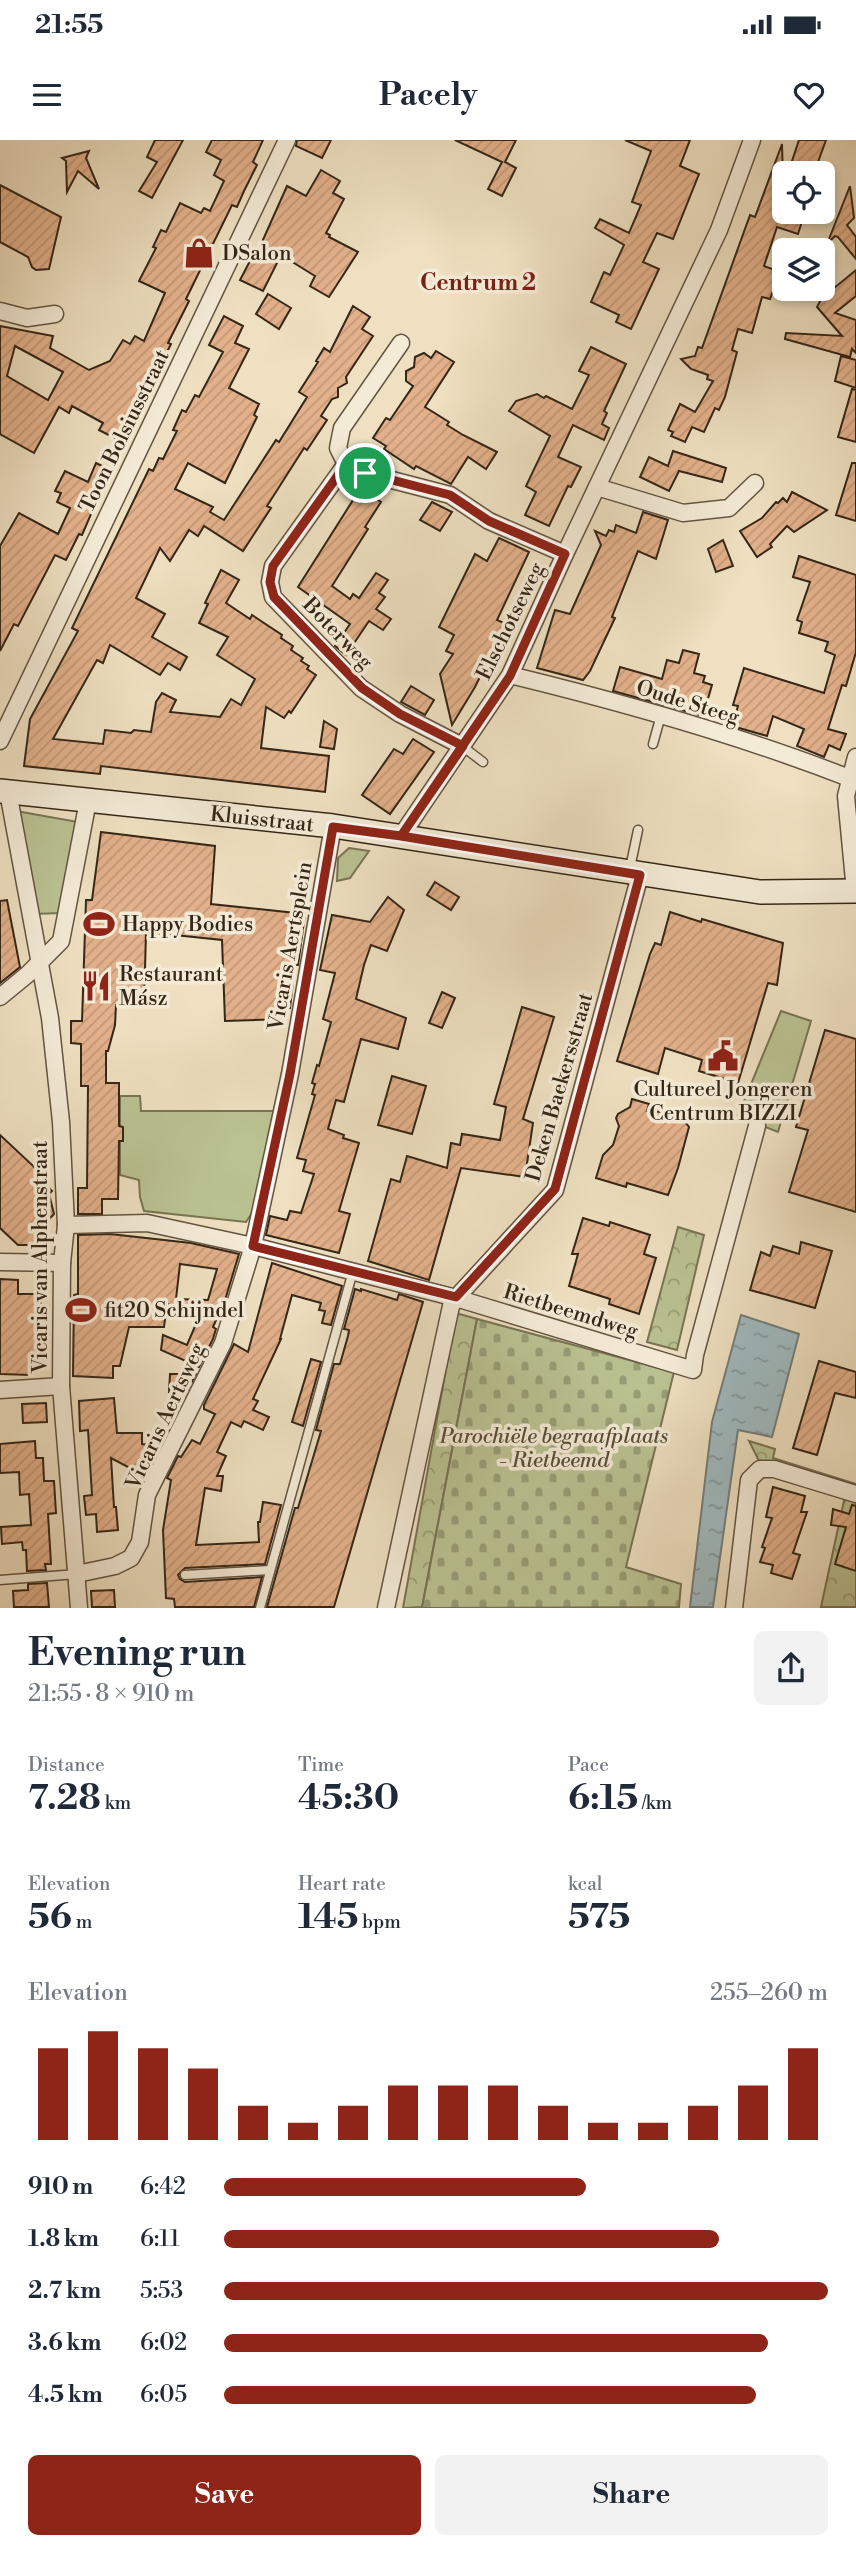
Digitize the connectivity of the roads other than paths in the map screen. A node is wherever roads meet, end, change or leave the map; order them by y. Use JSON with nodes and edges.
{"nodes":[{"id":1,"x":287,"y":140,"type":"edge"},
{"id":2,"x":752,"y":140,"type":"edge"},
{"id":3,"x":0,"y":311,"type":"edge"},
{"id":4,"x":55,"y":314,"type":"dead end"},
{"id":5,"x":401,"y":343,"type":"dead end"},
{"id":6,"x":346,"y":464,"type":"junction"},
{"id":7,"x":755,"y":483,"type":"dead end"},
{"id":8,"x":597,"y":487,"type":"junction"},
{"id":9,"x":565,"y":554,"type":"junction"},
{"id":10,"x":510,"y":676,"type":"junction"},
{"id":11,"x":661,"y":715,"type":"junction"},
{"id":12,"x":0,"y":741,"type":"edge"},
{"id":13,"x":653,"y":744,"type":"dead end"},
{"id":14,"x":463,"y":746,"type":"junction"},
{"id":15,"x":856,"y":757,"type":"edge"},
{"id":16,"x":483,"y":762,"type":"dead end"},
{"id":17,"x":849,"y":778,"type":"junction"},
{"id":18,"x":4,"y":791,"type":"edge"},
{"id":19,"x":88,"y":801,"type":"junction"},
{"id":20,"x":333,"y":827,"type":"junction"},
{"id":21,"x":638,"y":830,"type":"dead end"},
{"id":22,"x":401,"y":836,"type":"junction"},
{"id":23,"x":634,"y":874,"type":"junction"},
{"id":24,"x":856,"y":891,"type":"edge"},
{"id":25,"x":39,"y":962,"type":"junction"},
{"id":26,"x":0,"y":997,"type":"edge"},
{"id":27,"x":290,"y":1074,"type":"joint"},
{"id":28,"x":757,"y":1126,"type":"dead end"},
{"id":29,"x":66,"y":1225,"type":"junction"},
{"id":30,"x":253,"y":1246,"type":"junction"},
{"id":31,"x":0,"y":1262,"type":"edge"},
{"id":32,"x":62,"y":1263,"type":"junction"},
{"id":33,"x":353,"y":1271,"type":"junction"},
{"id":34,"x":456,"y":1297,"type":"junction"},
{"id":35,"x":61,"y":1386,"type":"junction"},
{"id":36,"x":0,"y":1390,"type":"edge"},
{"id":37,"x":856,"y":1494,"type":"edge"},
{"id":38,"x":270,"y":1570,"type":"junction"},
{"id":39,"x":77,"y":1574,"type":"junction"},
{"id":40,"x":185,"y":1575,"type":"dead end"},
{"id":41,"x":0,"y":1580,"type":"edge"},
{"id":42,"x":79,"y":1608,"type":"edge"},
{"id":43,"x":260,"y":1608,"type":"edge"},
{"id":44,"x":386,"y":1608,"type":"edge"},
{"id":45,"x":734,"y":1608,"type":"edge"}],
"edges":[{"from":1,"to":12,"type":"street","name":"Toon Bolsiusstraat"},
{"from":2,"to":8,"type":"street","name":"Elschotseweg"},
{"from":3,"to":4,"type":"street"},
{"from":5,"to":6,"type":"street"},
{"from":6,"to":9,"type":"street"},
{"from":6,"to":14,"type":"street","name":"Boterweg"},
{"from":7,"to":8,"type":"street"},
{"from":8,"to":9,"type":"street","name":"Elschotseweg"},
{"from":9,"to":10,"type":"street","name":"Elschotseweg"},
{"from":10,"to":11,"type":"street","name":"Oude Steeg"},
{"from":10,"to":14,"type":"street","name":"Elschotseweg"},
{"from":11,"to":13,"type":"lane"},
{"from":11,"to":17,"type":"street","name":"Oude Steeg"},
{"from":14,"to":16,"type":"lane"},
{"from":14,"to":22,"type":"street","name":"Elschotseweg"},
{"from":15,"to":17,"type":"street"},
{"from":17,"to":24,"type":"street"},
{"from":18,"to":19,"type":"street","name":"Kluisstraat"},
{"from":18,"to":25,"type":"street","name":"Vicaris van Alphenstraat"},
{"from":19,"to":20,"type":"street","name":"Kluisstraat"},
{"from":19,"to":25,"type":"street"},
{"from":20,"to":22,"type":"street","name":"Kluisstraat"},
{"from":20,"to":27,"type":"street","name":"Vicaris Aertsplein"},
{"from":21,"to":23,"type":"lane"},
{"from":22,"to":23,"type":"street","name":"Kluisstraat"},
{"from":23,"to":24,"type":"street","name":"Kluisstraat"},
{"from":23,"to":34,"type":"street","name":"Deken Baekersstraat"},
{"from":25,"to":26,"type":"street"},
{"from":25,"to":29,"type":"street","name":"Vicaris van Alphenstraat"},
{"from":27,"to":30,"type":"street","name":"Vicaris Aertsweg"},
{"from":28,"to":34,"type":"street","name":"Rietbeemdweg"},
{"from":29,"to":30,"type":"street","name":"Rietbeemdweg"},
{"from":29,"to":32,"type":"street","name":"Vicaris van Alphenstraat"},
{"from":30,"to":33,"type":"street","name":"Rietbeemdweg"},
{"from":30,"to":39,"type":"street","name":"Vicaris Aertsweg"},
{"from":31,"to":32,"type":"street"},
{"from":32,"to":35,"type":"street","name":"Vicaris van Alphenstraat"},
{"from":33,"to":34,"type":"street","name":"Rietbeemdweg"},
{"from":33,"to":38,"type":"lane"},
{"from":34,"to":44,"type":"street","name":"Deken Baekersstraat"},
{"from":35,"to":36,"type":"street"},
{"from":35,"to":39,"type":"street","name":"Vicaris van Alphenstraat"},
{"from":37,"to":45,"type":"street"},
{"from":38,"to":40,"type":"lane"},
{"from":38,"to":43,"type":"lane"},
{"from":39,"to":41,"type":"lane"},
{"from":39,"to":42,"type":"street","name":"Vicaris van Alphenstraat"}]}
